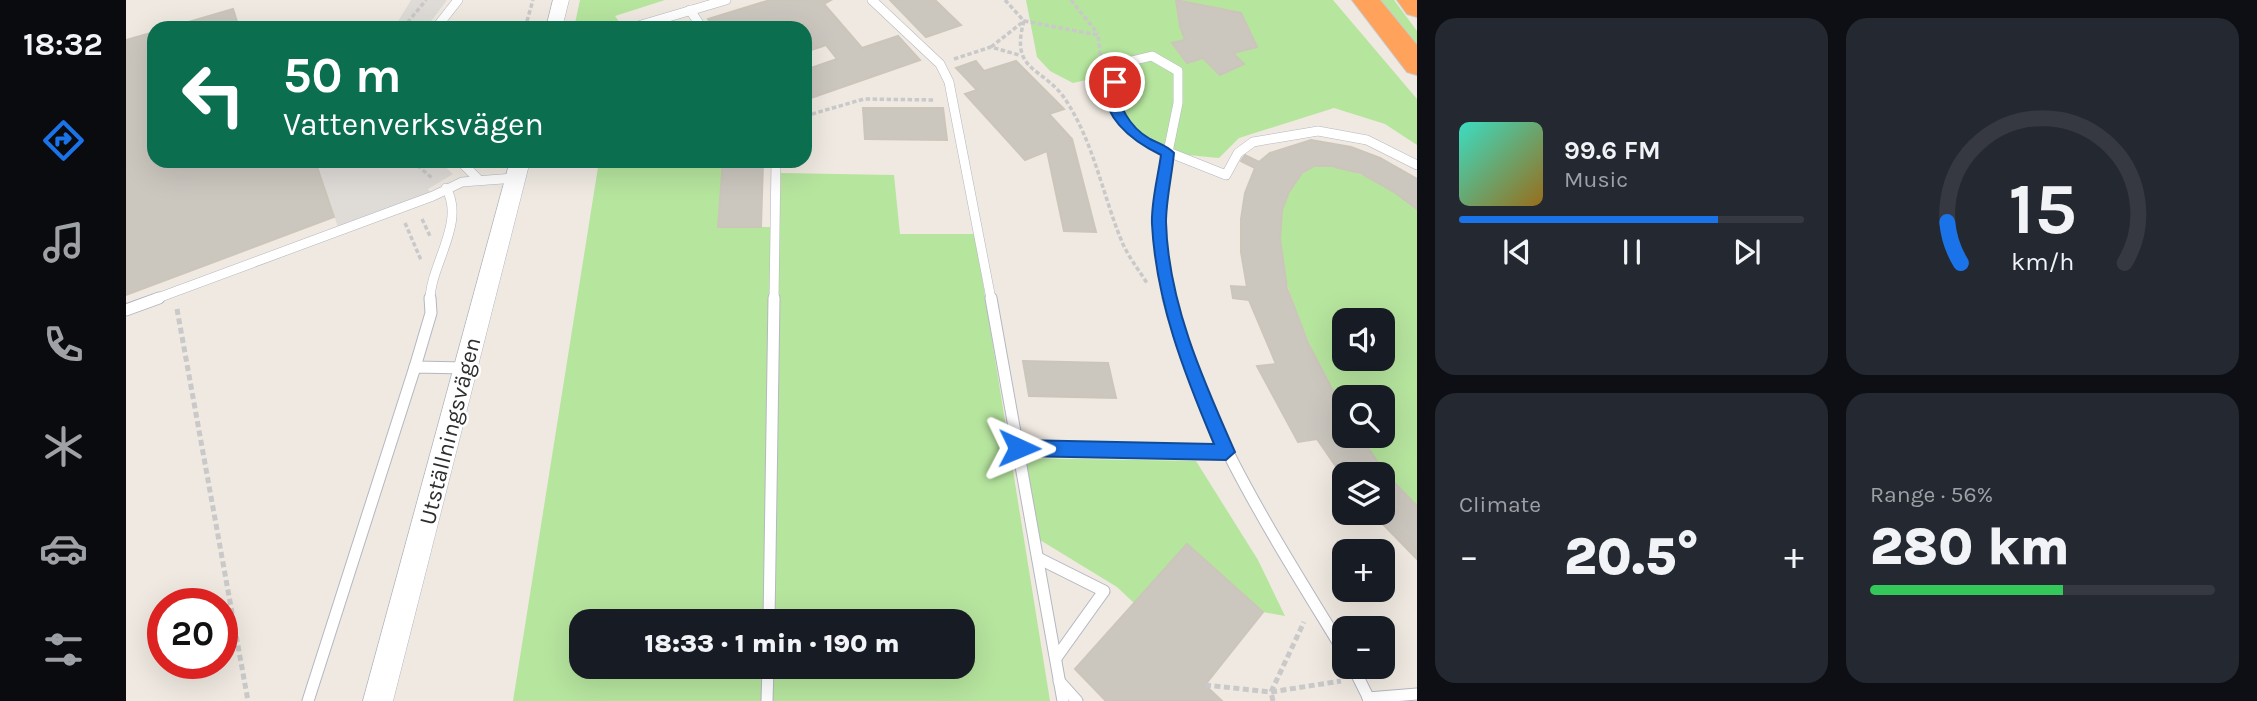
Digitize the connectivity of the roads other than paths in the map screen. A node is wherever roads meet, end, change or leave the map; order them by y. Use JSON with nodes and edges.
{"nodes":[{"id":1,"x":458,"y":0,"type":"edge"},
{"id":2,"x":561,"y":0,"type":"edge"},
{"id":3,"x":726,"y":0,"type":"edge"},
{"id":4,"x":872,"y":0,"type":"edge"},
{"id":5,"x":1366,"y":0,"type":"edge"},
{"id":6,"x":1411,"y":0,"type":"edge"},
{"id":7,"x":1417,"y":8,"type":"edge"},
{"id":8,"x":690,"y":10,"type":"junction"},
{"id":9,"x":442,"y":21,"type":"edge"},
{"id":10,"x":556,"y":21,"type":"edge"},
{"id":11,"x":654,"y":21,"type":"edge"},
{"id":12,"x":697,"y":21,"type":"edge"},
{"id":13,"x":1417,"y":65,"type":"edge"},
{"id":14,"x":1168,"y":153,"type":"junction"},
{"id":15,"x":1417,"y":165,"type":"edge"},
{"id":16,"x":467,"y":168,"type":"edge"},
{"id":17,"x":776,"y":168,"type":"edge"},
{"id":18,"x":518,"y":169,"type":"edge"},
{"id":19,"x":478,"y":179,"type":"junction"},
{"id":20,"x":446,"y":188,"type":"junction"},
{"id":21,"x":126,"y":310,"type":"edge"},
{"id":22,"x":415,"y":367,"type":"junction"},
{"id":23,"x":466,"y":368,"type":"junction"},
{"id":24,"x":1019,"y":448,"type":"junction"},
{"id":25,"x":1226,"y":452,"type":"junction"},
{"id":26,"x":1038,"y":558,"type":"junction"},
{"id":27,"x":769,"y":609,"type":"edge"},
{"id":28,"x":1332,"y":632,"type":"edge"},
{"id":29,"x":1056,"y":658,"type":"junction"},
{"id":30,"x":768,"y":679,"type":"edge"},
{"id":31,"x":1359,"y":679,"type":"edge"},
{"id":32,"x":1059,"y":681,"type":"junction"},
{"id":33,"x":1417,"y":694,"type":"edge"},
{"id":34,"x":1369,"y":699,"type":"edge"},
{"id":35,"x":308,"y":701,"type":"edge"},
{"id":36,"x":378,"y":701,"type":"edge"},
{"id":37,"x":767,"y":701,"type":"edge"},
{"id":38,"x":1063,"y":701,"type":"edge"},
{"id":39,"x":1077,"y":701,"type":"edge"}],
"edges":[{"from":1,"to":9,"type":"lane"},
{"from":2,"to":10,"type":"street"},
{"from":3,"to":8,"type":"lane"},
{"from":4,"to":24,"type":"lane"},
{"from":5,"to":13,"type":"highway"},
{"from":6,"to":7,"type":"highway"},
{"from":8,"to":11,"type":"lane"},
{"from":8,"to":12,"type":"lane"},
{"from":14,"to":14,"type":"lane"},
{"from":14,"to":15,"type":"lane"},
{"from":14,"to":25,"type":"lane"},
{"from":16,"to":19,"type":"lane"},
{"from":17,"to":27,"type":"lane"},
{"from":18,"to":19,"type":"lane"},
{"from":18,"to":23,"type":"street","name":"Utställningsvägen"},
{"from":19,"to":20,"type":"lane"},
{"from":20,"to":21,"type":"lane"},
{"from":20,"to":22,"type":"lane"},
{"from":22,"to":23,"type":"lane"},
{"from":22,"to":35,"type":"lane"},
{"from":23,"to":36,"type":"street","name":"Utställningsvägen"},
{"from":24,"to":25,"type":"lane"},
{"from":24,"to":26,"type":"lane"},
{"from":25,"to":28,"type":"lane"},
{"from":26,"to":29,"type":"lane"},
{"from":26,"to":29,"type":"lane"},
{"from":29,"to":32,"type":"lane"},
{"from":30,"to":37,"type":"lane"},
{"from":31,"to":34,"type":"lane"},
{"from":32,"to":38,"type":"lane"},
{"from":32,"to":39,"type":"lane"},
{"from":33,"to":34,"type":"lane"}]}
